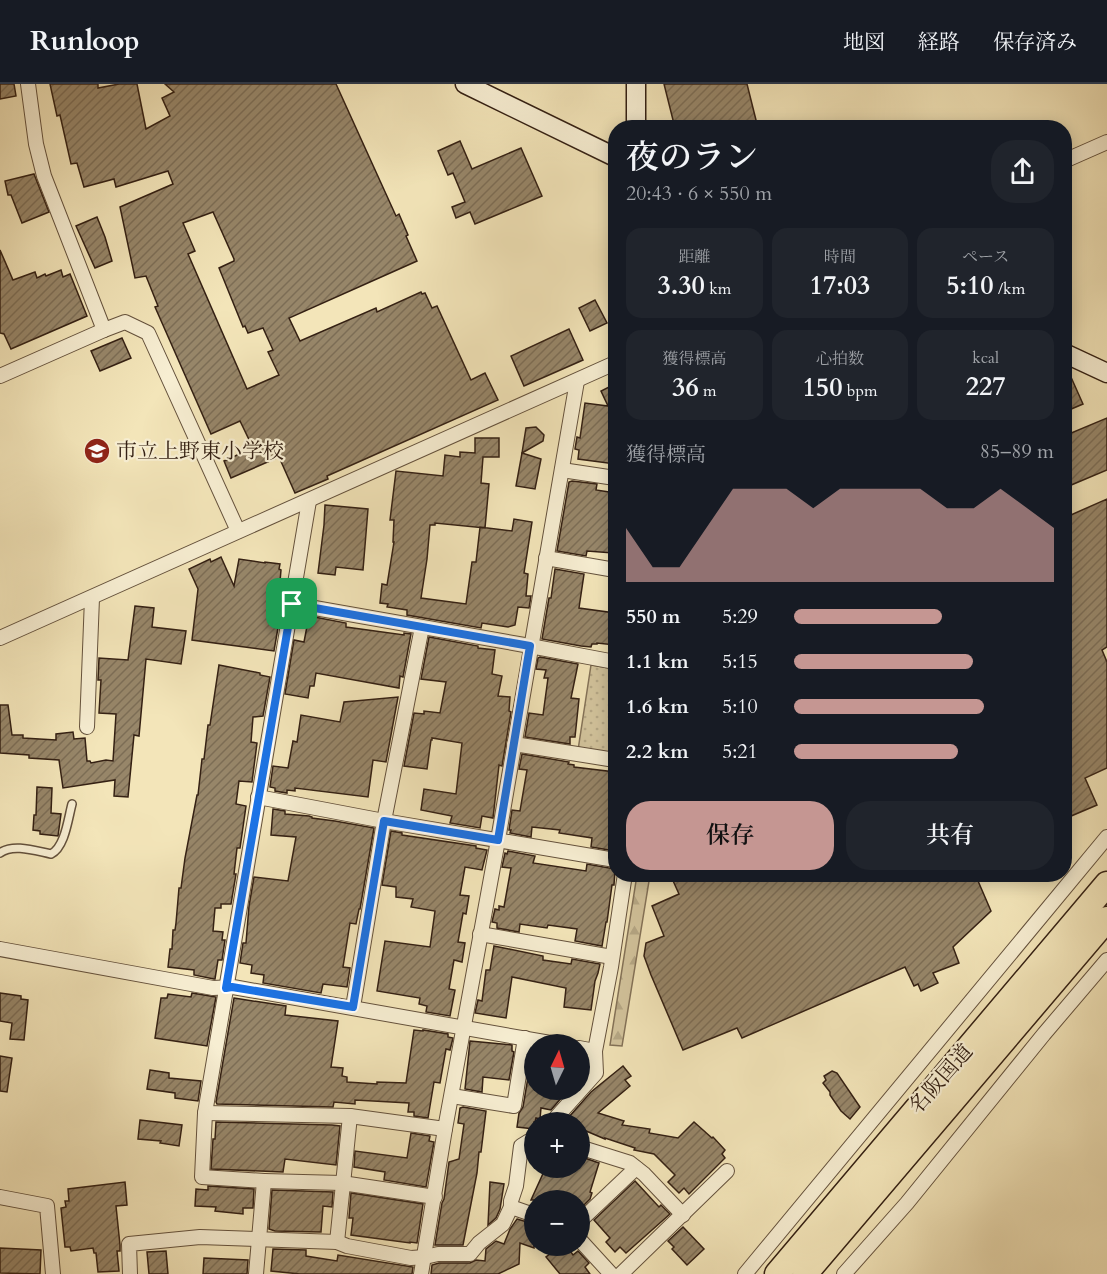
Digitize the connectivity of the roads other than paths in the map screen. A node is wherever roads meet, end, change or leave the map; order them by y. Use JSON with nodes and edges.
{"nodes":[{"id":1,"x":28,"y":84,"type":"edge"},
{"id":2,"x":636,"y":84,"type":"edge"},
{"id":3,"x":475,"y":86,"type":"edge"},
{"id":4,"x":636,"y":120,"type":"edge"},
{"id":5,"x":1107,"y":142,"type":"edge"},
{"id":6,"x":608,"y":153,"type":"edge"},
{"id":7,"x":1072,"y":157,"type":"edge"},
{"id":8,"x":104,"y":330,"type":"junction"},
{"id":9,"x":1072,"y":358,"type":"edge"},
{"id":10,"x":608,"y":366,"type":"edge"},
{"id":11,"x":1107,"y":373,"type":"edge"},
{"id":12,"x":0,"y":376,"type":"edge"},
{"id":13,"x":577,"y":381,"type":"junction"},
{"id":14,"x":562,"y":470,"type":"junction"},
{"id":15,"x":608,"y":477,"type":"edge"},
{"id":16,"x":309,"y":501,"type":"junction"},
{"id":17,"x":238,"y":531,"type":"junction"},
{"id":18,"x":546,"y":558,"type":"junction"},
{"id":19,"x":608,"y":569,"type":"edge"},
{"id":20,"x":92,"y":598,"type":"junction"},
{"id":21,"x":292,"y":604,"type":"junction"},
{"id":22,"x":422,"y":627,"type":"junction"},
{"id":23,"x":0,"y":638,"type":"edge"},
{"id":24,"x":530,"y":646,"type":"junction"},
{"id":25,"x":608,"y":661,"type":"edge"},
{"id":26,"x":87,"y":727,"type":"dead end"},
{"id":27,"x":514,"y":744,"type":"junction"},
{"id":28,"x":608,"y":759,"type":"edge"},
{"id":29,"x":258,"y":797,"type":"junction"},
{"id":30,"x":72,"y":804,"type":"dead end"},
{"id":31,"x":384,"y":821,"type":"junction"},
{"id":32,"x":1107,"y":837,"type":"edge"},
{"id":33,"x":498,"y":840,"type":"junction"},
{"id":34,"x":0,"y":853,"type":"edge"},
{"id":35,"x":608,"y":859,"type":"edge"},
{"id":36,"x":1072,"y":879,"type":"edge"},
{"id":37,"x":624,"y":882,"type":"edge"},
{"id":38,"x":1070,"y":882,"type":"edge"},
{"id":39,"x":1107,"y":884,"type":"edge"},
{"id":40,"x":1107,"y":919,"type":"edge"},
{"id":41,"x":480,"y":934,"type":"junction"},
{"id":42,"x":0,"y":949,"type":"edge"},
{"id":43,"x":612,"y":957,"type":"junction"},
{"id":44,"x":1107,"y":960,"type":"edge"},
{"id":45,"x":226,"y":988,"type":"junction"},
{"id":46,"x":353,"y":1007,"type":"junction"},
{"id":47,"x":464,"y":1027,"type":"junction"},
{"id":48,"x":524,"y":1038,"type":"edge"},
{"id":49,"x":524,"y":1044,"type":"edge"},
{"id":50,"x":590,"y":1050,"type":"edge"},
{"id":51,"x":595,"y":1051,"type":"junction"},
{"id":52,"x":452,"y":1096,"type":"junction"},
{"id":53,"x":561,"y":1112,"type":"edge"},
{"id":54,"x":205,"y":1113,"type":"junction"},
{"id":55,"x":350,"y":1116,"type":"junction"},
{"id":56,"x":446,"y":1129,"type":"junction"},
{"id":57,"x":524,"y":1144,"type":"edge"},
{"id":58,"x":590,"y":1150,"type":"edge"},
{"id":59,"x":636,"y":1168,"type":"junction"},
{"id":60,"x":727,"y":1171,"type":"dead end"},
{"id":61,"x":264,"y":1181,"type":"junction"},
{"id":62,"x":342,"y":1183,"type":"junction"},
{"id":63,"x":0,"y":1197,"type":"edge"},
{"id":64,"x":435,"y":1197,"type":"junction"},
{"id":65,"x":511,"y":1207,"type":"junction"},
{"id":66,"x":524,"y":1212,"type":"edge"},
{"id":67,"x":590,"y":1212,"type":"edge"},
{"id":68,"x":683,"y":1215,"type":"junction"},
{"id":69,"x":259,"y":1238,"type":"junction"},
{"id":70,"x":337,"y":1242,"type":"junction"},
{"id":71,"x":590,"y":1251,"type":"edge"},
{"id":72,"x":425,"y":1257,"type":"junction"},
{"id":73,"x":53,"y":1274,"type":"edge"},
{"id":74,"x":130,"y":1274,"type":"edge"},
{"id":75,"x":256,"y":1274,"type":"edge"},
{"id":76,"x":421,"y":1274,"type":"edge"},
{"id":77,"x":611,"y":1274,"type":"edge"},
{"id":78,"x":621,"y":1274,"type":"edge"},
{"id":79,"x":745,"y":1274,"type":"edge"},
{"id":80,"x":777,"y":1274,"type":"edge"},
{"id":81,"x":805,"y":1274,"type":"edge"},
{"id":82,"x":844,"y":1274,"type":"edge"}],
"edges":[{"from":1,"to":8,"type":"street"},
{"from":2,"to":4,"type":"street"},
{"from":3,"to":6,"type":"street"},
{"from":5,"to":7,"type":"street"},
{"from":8,"to":12,"type":"street"},
{"from":8,"to":17,"type":"street"},
{"from":9,"to":11,"type":"street"},
{"from":10,"to":13,"type":"street"},
{"from":13,"to":14,"type":"street"},
{"from":13,"to":16,"type":"street"},
{"from":14,"to":15,"type":"street"},
{"from":14,"to":18,"type":"street"},
{"from":16,"to":17,"type":"street"},
{"from":16,"to":21,"type":"street"},
{"from":17,"to":20,"type":"street"},
{"from":18,"to":19,"type":"street"},
{"from":18,"to":24,"type":"street"},
{"from":20,"to":23,"type":"street"},
{"from":20,"to":26,"type":"street"},
{"from":21,"to":22,"type":"street"},
{"from":21,"to":29,"type":"street"},
{"from":22,"to":24,"type":"street"},
{"from":22,"to":31,"type":"street"},
{"from":24,"to":25,"type":"street"},
{"from":24,"to":27,"type":"street"},
{"from":27,"to":28,"type":"street"},
{"from":27,"to":33,"type":"street"},
{"from":29,"to":31,"type":"street"},
{"from":29,"to":45,"type":"street"},
{"from":30,"to":34,"type":"lane"},
{"from":31,"to":33,"type":"street"},
{"from":31,"to":46,"type":"street"},
{"from":32,"to":36,"type":"street"},
{"from":33,"to":35,"type":"street"},
{"from":33,"to":41,"type":"street"},
{"from":37,"to":43,"type":"street"},
{"from":38,"to":79,"type":"street"},
{"from":39,"to":80,"type":"highway","name":"名阪国道"},
{"from":40,"to":81,"type":"highway","name":"名阪国道"},
{"from":41,"to":43,"type":"street"},
{"from":41,"to":47,"type":"street"},
{"from":42,"to":45,"type":"street"},
{"from":43,"to":51,"type":"street"},
{"from":44,"to":82,"type":"street"},
{"from":45,"to":46,"type":"street"},
{"from":45,"to":54,"type":"street"},
{"from":46,"to":47,"type":"street"},
{"from":47,"to":48,"type":"street"},
{"from":47,"to":52,"type":"street"},
{"from":49,"to":52,"type":"street"},
{"from":50,"to":51,"type":"street"},
{"from":51,"to":53,"type":"street"},
{"from":52,"to":56,"type":"street"},
{"from":54,"to":55,"type":"street"},
{"from":54,"to":61,"type":"street"},
{"from":55,"to":56,"type":"street"},
{"from":55,"to":62,"type":"street"},
{"from":56,"to":64,"type":"street"},
{"from":57,"to":65,"type":"street"},
{"from":58,"to":59,"type":"street"},
{"from":59,"to":67,"type":"street"},
{"from":59,"to":68,"type":"street"},
{"from":60,"to":68,"type":"street"},
{"from":61,"to":62,"type":"street"},
{"from":61,"to":69,"type":"street"},
{"from":62,"to":64,"type":"street"},
{"from":62,"to":70,"type":"street"},
{"from":63,"to":73,"type":"street"},
{"from":64,"to":72,"type":"street"},
{"from":65,"to":66,"type":"street"},
{"from":65,"to":72,"type":"street"},
{"from":68,"to":78,"type":"street"},
{"from":69,"to":70,"type":"street"},
{"from":69,"to":74,"type":"street"},
{"from":69,"to":75,"type":"street"},
{"from":70,"to":72,"type":"street"},
{"from":71,"to":77,"type":"street"},
{"from":72,"to":76,"type":"street"}]}
